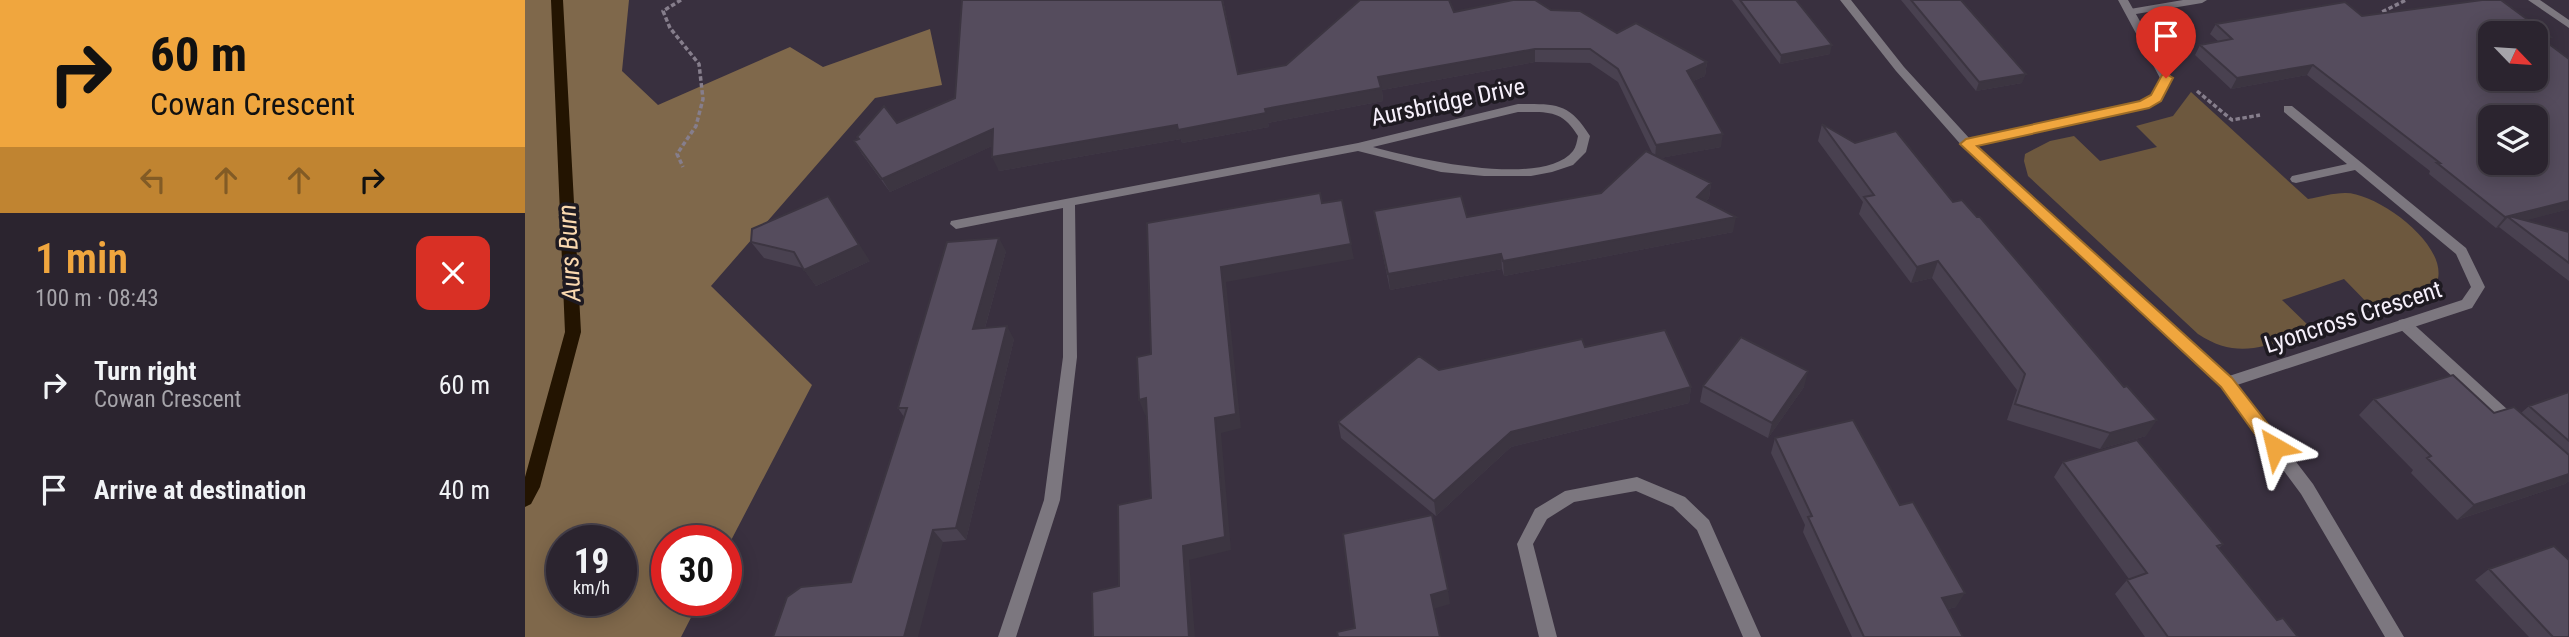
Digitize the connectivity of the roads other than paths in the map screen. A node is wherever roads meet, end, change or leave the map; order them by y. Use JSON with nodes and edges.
{"nodes":[{"id":1,"x":1845,"y":0,"type":"edge"},
{"id":2,"x":2123,"y":0,"type":"edge"},
{"id":3,"x":2202,"y":0,"type":"edge"},
{"id":4,"x":2533,"y":0,"type":"edge"},
{"id":5,"x":2130,"y":12,"type":"junction"},
{"id":6,"x":2569,"y":25,"type":"edge"},
{"id":7,"x":2288,"y":109,"type":"road end"},
{"id":8,"x":1966,"y":144,"type":"junction"},
{"id":9,"x":1358,"y":147,"type":"junction"},
{"id":10,"x":2355,"y":166,"type":"junction"},
{"id":11,"x":2296,"y":179,"type":"dead end"},
{"id":12,"x":1069,"y":202,"type":"junction"},
{"id":13,"x":956,"y":224,"type":"dead end"},
{"id":14,"x":2405,"y":324,"type":"junction"},
{"id":15,"x":2227,"y":383,"type":"junction"},
{"id":16,"x":2528,"y":437,"type":"edge"},
{"id":17,"x":1007,"y":637,"type":"edge"},
{"id":18,"x":1548,"y":637,"type":"edge"},
{"id":19,"x":1752,"y":637,"type":"edge"},
{"id":20,"x":2395,"y":637,"type":"edge"}],
"edges":[{"from":1,"to":8,"type":"street"},
{"from":2,"to":5,"type":"street"},
{"from":3,"to":5,"type":"street"},
{"from":4,"to":6,"type":"street"},
{"from":5,"to":8,"type":"street"},
{"from":7,"to":10,"type":"street","name":"Lyoncross Crescent"},
{"from":8,"to":15,"type":"street"},
{"from":9,"to":9,"type":"street","name":"Aursbridge Drive"},
{"from":9,"to":12,"type":"street","name":"Aursbridge Drive"},
{"from":10,"to":11,"type":"street"},
{"from":10,"to":14,"type":"street","name":"Lyoncross Crescent"},
{"from":12,"to":13,"type":"street","name":"Aursbridge Drive"},
{"from":12,"to":17,"type":"street"},
{"from":14,"to":15,"type":"street","name":"Lyoncross Crescent"},
{"from":14,"to":16,"type":"street"},
{"from":15,"to":20,"type":"street"},
{"from":18,"to":19,"type":"street"}]}
